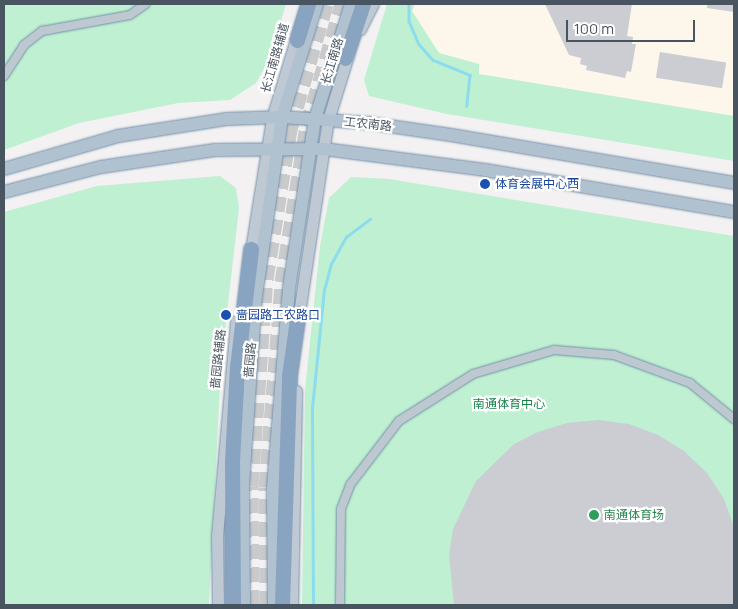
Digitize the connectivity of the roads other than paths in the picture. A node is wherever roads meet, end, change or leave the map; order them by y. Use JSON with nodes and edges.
{"nodes":[{"id":1,"x":146,"y":4,"type":"edge"},
{"id":2,"x":302,"y":4,"type":"edge"},
{"id":3,"x":308,"y":4,"type":"edge"},
{"id":4,"x":317,"y":4,"type":"edge"},
{"id":5,"x":351,"y":4,"type":"edge"},
{"id":6,"x":363,"y":4,"type":"edge"},
{"id":7,"x":373,"y":4,"type":"edge"},
{"id":8,"x":297,"y":40,"type":"junction"},
{"id":9,"x":345,"y":58,"type":"junction"},
{"id":10,"x":4,"y":76,"type":"edge"},
{"id":11,"x":277,"y":118,"type":"junction"},
{"id":12,"x":321,"y":120,"type":"junction"},
{"id":13,"x":271,"y":148,"type":"junction"},
{"id":14,"x":317,"y":149,"type":"junction"},
{"id":15,"x":4,"y":169,"type":"edge"},
{"id":16,"x":734,"y":183,"type":"edge"},
{"id":17,"x":4,"y":192,"type":"edge"},
{"id":18,"x":734,"y":212,"type":"edge"},
{"id":19,"x":251,"y":249,"type":"junction"},
{"id":20,"x":298,"y":313,"type":"junction"},
{"id":21,"x":734,"y":419,"type":"edge"},
{"id":22,"x":218,"y":605,"type":"edge"},
{"id":23,"x":233,"y":605,"type":"edge"},
{"id":24,"x":244,"y":605,"type":"edge"},
{"id":25,"x":274,"y":605,"type":"edge"},
{"id":26,"x":282,"y":605,"type":"edge"},
{"id":27,"x":292,"y":605,"type":"edge"},
{"id":28,"x":340,"y":605,"type":"edge"}],
"edges":[{"from":1,"to":10,"type":"street"},
{"from":2,"to":8,"type":"street","name":"长江南路辅道"},
{"from":3,"to":8,"type":"highway"},
{"from":4,"to":11,"type":"main road"},
{"from":5,"to":12,"type":"main road","name":"长江南路"},
{"from":6,"to":9,"type":"highway"},
{"from":7,"to":9,"type":"street"},
{"from":8,"to":11,"type":"street","name":"长江南路辅道"},
{"from":9,"to":12,"type":"street"},
{"from":11,"to":12,"type":"main road","name":"工农南路"},
{"from":11,"to":13,"type":"main road","name":"啬园路"},
{"from":11,"to":15,"type":"main road","name":"工农南路"},
{"from":12,"to":14,"type":"main road"},
{"from":12,"to":16,"type":"main road","name":"工农南路"},
{"from":13,"to":14,"type":"main road"},
{"from":13,"to":17,"type":"main road"},
{"from":13,"to":19,"type":"street","name":"啬园路辅路"},
{"from":13,"to":24,"type":"main road","name":"啬园路"},
{"from":14,"to":18,"type":"main road"},
{"from":14,"to":20,"type":"street"},
{"from":14,"to":25,"type":"main road"},
{"from":19,"to":22,"type":"street","name":"啬园路辅路"},
{"from":19,"to":23,"type":"highway"},
{"from":20,"to":26,"type":"highway"},
{"from":20,"to":27,"type":"street"},
{"from":21,"to":28,"type":"street"}]}
